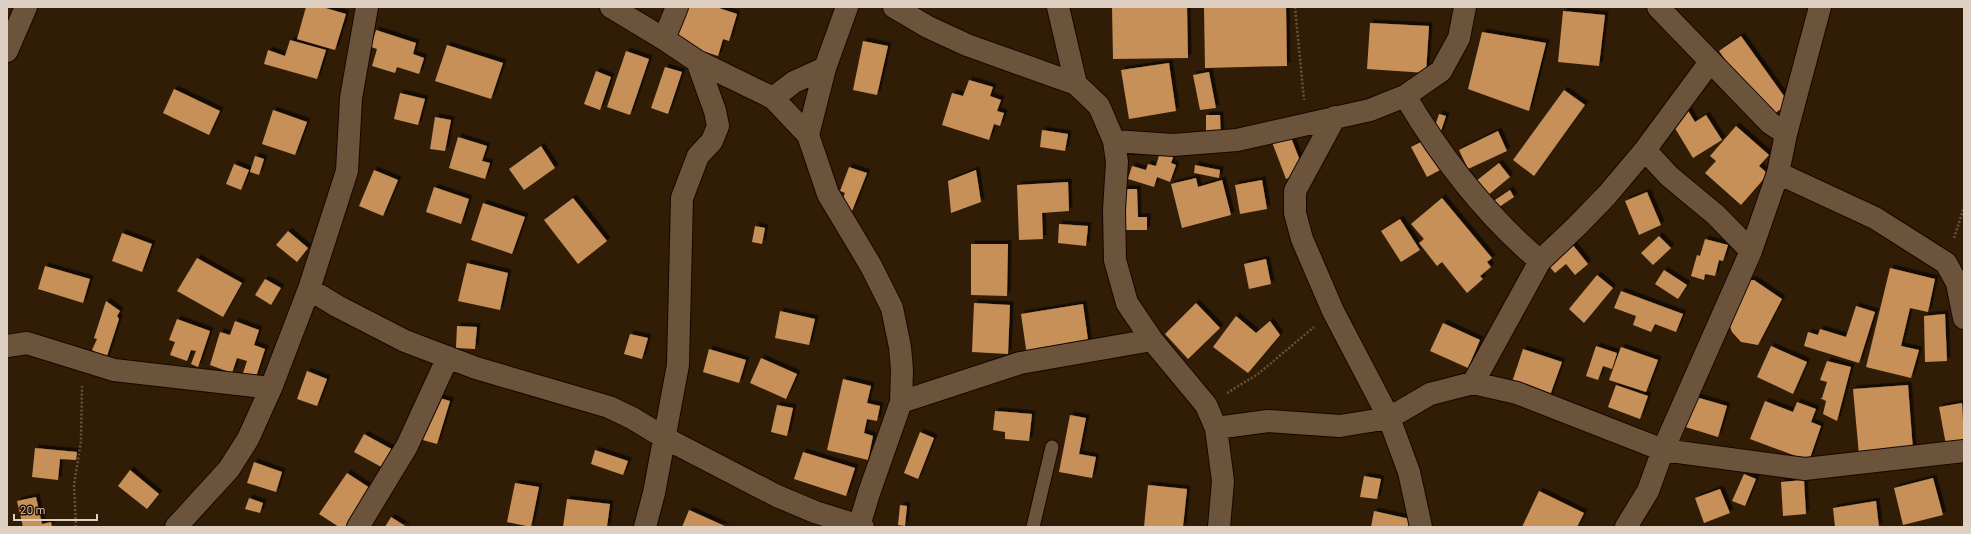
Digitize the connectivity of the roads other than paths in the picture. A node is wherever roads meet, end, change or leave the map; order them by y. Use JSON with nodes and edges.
{"nodes":[{"id":1,"x":26,"y":7,"type":"edge"},
{"id":2,"x":367,"y":7,"type":"edge"},
{"id":3,"x":611,"y":7,"type":"edge"},
{"id":4,"x":677,"y":7,"type":"edge"},
{"id":5,"x":847,"y":7,"type":"edge"},
{"id":6,"x":894,"y":7,"type":"edge"},
{"id":7,"x":1058,"y":7,"type":"edge"},
{"id":8,"x":1465,"y":7,"type":"edge"},
{"id":9,"x":1658,"y":7,"type":"edge"},
{"id":10,"x":1820,"y":7,"type":"edge"},
{"id":11,"x":664,"y":39,"type":"junction"},
{"id":12,"x":7,"y":51,"type":"edge"},
{"id":13,"x":697,"y":61,"type":"junction"},
{"id":14,"x":1710,"y":62,"type":"junction"},
{"id":15,"x":825,"y":68,"type":"junction"},
{"id":16,"x":1076,"y":84,"type":"junction"},
{"id":17,"x":1405,"y":96,"type":"junction"},
{"id":18,"x":773,"y":98,"type":"junction"},
{"id":19,"x":1335,"y":117,"type":"junction"},
{"id":20,"x":1786,"y":134,"type":"junction"},
{"id":21,"x":808,"y":135,"type":"junction"},
{"id":22,"x":1114,"y":141,"type":"junction"},
{"id":23,"x":1646,"y":150,"type":"junction"},
{"id":24,"x":1778,"y":173,"type":"junction"},
{"id":25,"x":1751,"y":251,"type":"junction"},
{"id":26,"x":1540,"y":261,"type":"junction"},
{"id":27,"x":309,"y":289,"type":"junction"},
{"id":28,"x":1964,"y":318,"type":"edge"},
{"id":29,"x":1152,"y":340,"type":"junction"},
{"id":30,"x":7,"y":346,"type":"edge"},
{"id":31,"x":448,"y":357,"type":"junction"},
{"id":32,"x":1473,"y":383,"type":"junction"},
{"id":33,"x":271,"y":388,"type":"junction"},
{"id":34,"x":901,"y":402,"type":"junction"},
{"id":35,"x":1389,"y":418,"type":"junction"},
{"id":36,"x":1216,"y":428,"type":"junction"},
{"id":37,"x":665,"y":438,"type":"junction"},
{"id":38,"x":1052,"y":447,"type":"dead end"},
{"id":39,"x":1663,"y":450,"type":"junction"},
{"id":40,"x":1964,"y":451,"type":"edge"},
{"id":41,"x":176,"y":527,"type":"edge"},
{"id":42,"x":358,"y":527,"type":"edge"},
{"id":43,"x":645,"y":527,"type":"edge"},
{"id":44,"x":861,"y":527,"type":"edge"},
{"id":45,"x":1033,"y":527,"type":"edge"},
{"id":46,"x":1219,"y":527,"type":"edge"},
{"id":47,"x":1421,"y":527,"type":"edge"},
{"id":48,"x":1626,"y":527,"type":"edge"}],
"edges":[{"from":1,"to":12,"type":"street"},
{"from":2,"to":27,"type":"street"},
{"from":3,"to":11,"type":"street"},
{"from":4,"to":11,"type":"street"},
{"from":5,"to":15,"type":"street"},
{"from":6,"to":16,"type":"street"},
{"from":7,"to":16,"type":"street"},
{"from":8,"to":17,"type":"street"},
{"from":9,"to":14,"type":"street"},
{"from":10,"to":20,"type":"street"},
{"from":11,"to":13,"type":"street"},
{"from":13,"to":18,"type":"street"},
{"from":13,"to":37,"type":"street"},
{"from":14,"to":20,"type":"street"},
{"from":14,"to":23,"type":"street"},
{"from":15,"to":18,"type":"street"},
{"from":15,"to":21,"type":"street"},
{"from":16,"to":22,"type":"street"},
{"from":17,"to":19,"type":"street"},
{"from":17,"to":26,"type":"street"},
{"from":18,"to":21,"type":"street"},
{"from":19,"to":22,"type":"street"},
{"from":19,"to":35,"type":"street"},
{"from":20,"to":24,"type":"street"},
{"from":21,"to":34,"type":"street"},
{"from":22,"to":29,"type":"street"},
{"from":23,"to":25,"type":"street"},
{"from":23,"to":26,"type":"street"},
{"from":24,"to":25,"type":"street"},
{"from":24,"to":28,"type":"street"},
{"from":25,"to":39,"type":"street"},
{"from":26,"to":32,"type":"street"},
{"from":27,"to":31,"type":"street"},
{"from":27,"to":33,"type":"street"},
{"from":29,"to":34,"type":"street"},
{"from":29,"to":36,"type":"street"},
{"from":30,"to":33,"type":"street"},
{"from":31,"to":37,"type":"street"},
{"from":31,"to":42,"type":"street"},
{"from":32,"to":35,"type":"street"},
{"from":32,"to":39,"type":"street"},
{"from":33,"to":41,"type":"street"},
{"from":34,"to":44,"type":"street"},
{"from":35,"to":36,"type":"street"},
{"from":35,"to":47,"type":"street"},
{"from":36,"to":46,"type":"street"},
{"from":37,"to":43,"type":"street"},
{"from":37,"to":44,"type":"street"},
{"from":38,"to":45,"type":"lane"},
{"from":39,"to":40,"type":"street"},
{"from":39,"to":48,"type":"street"}]}
